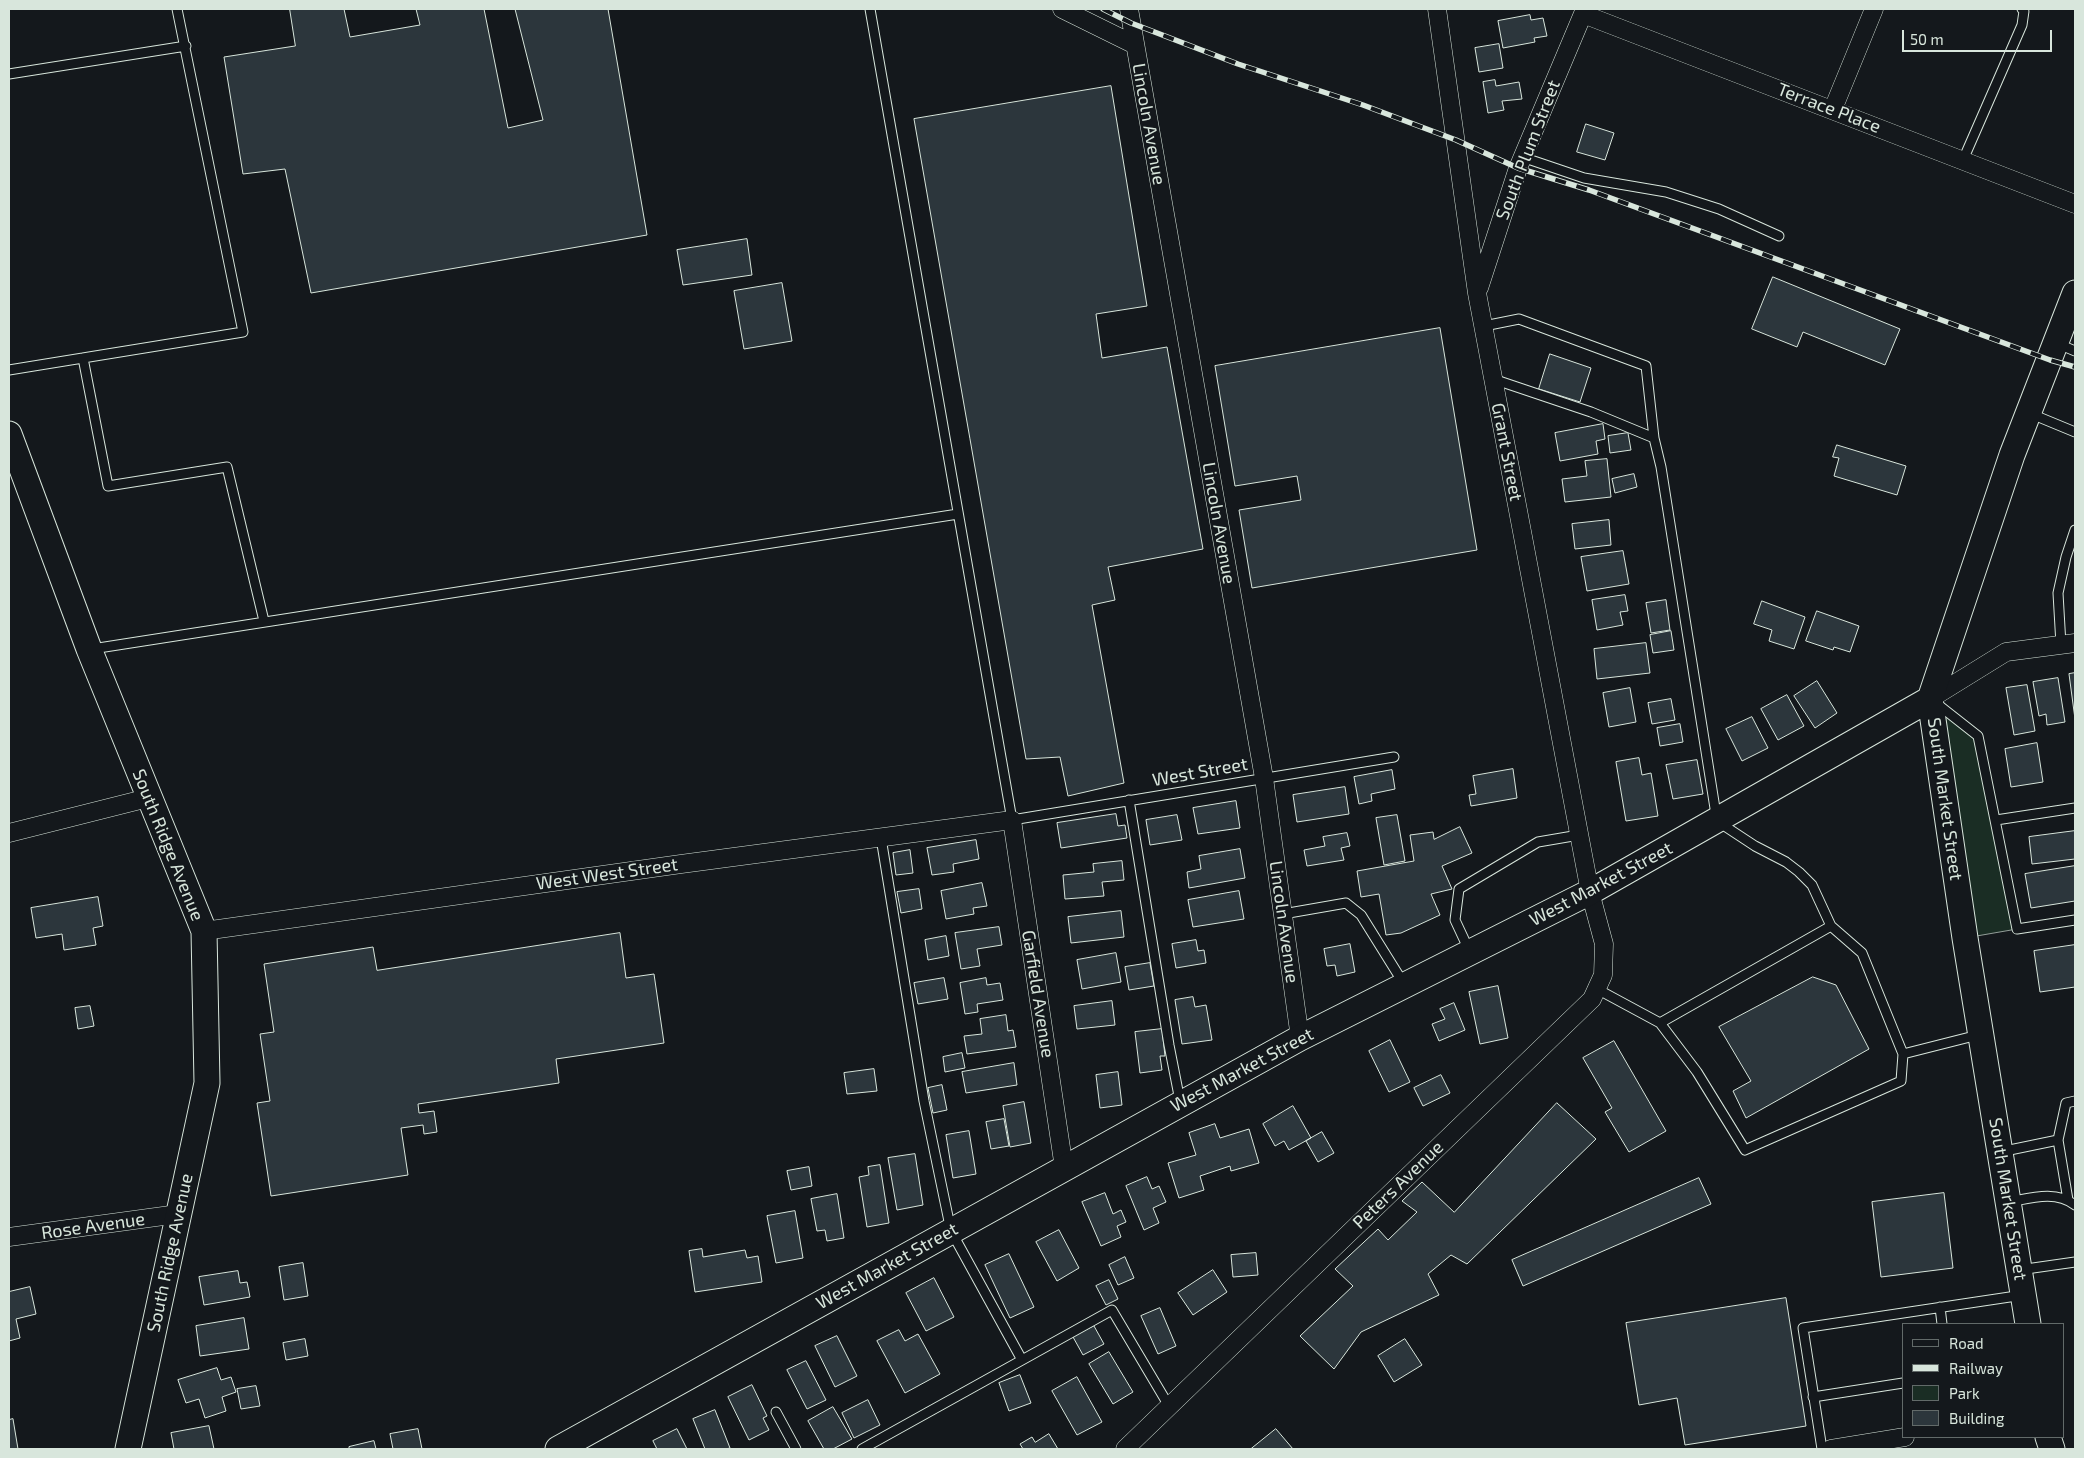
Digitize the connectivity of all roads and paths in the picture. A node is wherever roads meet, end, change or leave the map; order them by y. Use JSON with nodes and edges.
{"nodes":[{"id":1,"x":177,"y":9,"type":"edge"},
{"id":2,"x":870,"y":9,"type":"edge"},
{"id":3,"x":1062,"y":9,"type":"edge"},
{"id":4,"x":1128,"y":9,"type":"edge"},
{"id":5,"x":1437,"y":9,"type":"edge"},
{"id":6,"x":1874,"y":9,"type":"edge"},
{"id":7,"x":2022,"y":9,"type":"edge"},
{"id":8,"x":1584,"y":11,"type":"edge"},
{"id":9,"x":1135,"y":45,"type":"junction"},
{"id":10,"x":186,"y":46,"type":"junction"},
{"id":11,"x":9,"y":74,"type":"edge"},
{"id":12,"x":1833,"y":109,"type":"junction"},
{"id":13,"x":1522,"y":157,"type":"junction"},
{"id":14,"x":1963,"y":160,"type":"junction"},
{"id":15,"x":2075,"y":204,"type":"edge"},
{"id":16,"x":1779,"y":236,"type":"dead end"},
{"id":17,"x":1477,"y":293,"type":"junction"},
{"id":18,"x":2075,"y":293,"type":"edge"},
{"id":19,"x":1484,"y":326,"type":"junction"},
{"id":20,"x":2066,"y":347,"type":"edge"},
{"id":21,"x":83,"y":358,"type":"junction"},
{"id":22,"x":9,"y":370,"type":"edge"},
{"id":23,"x":1493,"y":379,"type":"junction"},
{"id":24,"x":2029,"y":413,"type":"junction"},
{"id":25,"x":2075,"y":432,"type":"edge"},
{"id":26,"x":9,"y":434,"type":"edge"},
{"id":27,"x":1654,"y":438,"type":"junction"},
{"id":28,"x":958,"y":514,"type":"junction"},
{"id":29,"x":2075,"y":530,"type":"edge"},
{"id":30,"x":264,"y":621,"type":"junction"},
{"id":31,"x":2068,"y":644,"type":"edge"},
{"id":32,"x":89,"y":649,"type":"junction"},
{"id":33,"x":1930,"y":699,"type":"junction"},
{"id":34,"x":1394,"y":757,"type":"dead end"},
{"id":35,"x":1264,"y":778,"type":"junction"},
{"id":36,"x":148,"y":798,"type":"junction"},
{"id":37,"x":1130,"y":800,"type":"junction"},
{"id":38,"x":2075,"y":808,"type":"edge"},
{"id":39,"x":1012,"y":820,"type":"junction"},
{"id":40,"x":1996,"y":820,"type":"junction"},
{"id":41,"x":1717,"y":821,"type":"junction"},
{"id":42,"x":9,"y":833,"type":"edge"},
{"id":43,"x":1579,"y":835,"type":"junction"},
{"id":44,"x":881,"y":838,"type":"junction"},
{"id":45,"x":1590,"y":892,"type":"junction"},
{"id":46,"x":1283,"y":914,"type":"junction"},
{"id":47,"x":2075,"y":920,"type":"edge"},
{"id":48,"x":1831,"y":926,"type":"junction"},
{"id":49,"x":204,"y":931,"type":"junction"},
{"id":50,"x":1470,"y":952,"type":"junction"},
{"id":51,"x":1405,"y":985,"type":"junction"},
{"id":52,"x":1597,"y":989,"type":"junction"},
{"id":53,"x":1660,"y":1023,"type":"junction"},
{"id":54,"x":1981,"y":1034,"type":"junction"},
{"id":55,"x":1300,"y":1038,"type":"junction"},
{"id":56,"x":1903,"y":1054,"type":"junction"},
{"id":57,"x":2075,"y":1101,"type":"edge"},
{"id":58,"x":1181,"y":1103,"type":"junction"},
{"id":59,"x":2058,"y":1140,"type":"junction"},
{"id":60,"x":2000,"y":1152,"type":"junction"},
{"id":61,"x":1064,"y":1168,"type":"junction"},
{"id":62,"x":2008,"y":1202,"type":"junction"},
{"id":63,"x":2072,"y":1202,"type":"edge"},
{"id":64,"x":178,"y":1214,"type":"junction"},
{"id":65,"x":951,"y":1231,"type":"junction"},
{"id":66,"x":9,"y":1237,"type":"edge"},
{"id":67,"x":2075,"y":1262,"type":"edge"},
{"id":68,"x":2019,"y":1270,"type":"junction"},
{"id":69,"x":2023,"y":1295,"type":"junction"},
{"id":70,"x":1940,"y":1307,"type":"junction"},
{"id":71,"x":1942,"y":1323,"type":"edge"},
{"id":72,"x":2028,"y":1323,"type":"edge"},
{"id":73,"x":1022,"y":1360,"type":"junction"},
{"id":74,"x":1902,"y":1383,"type":"edge"},
{"id":75,"x":1814,"y":1397,"type":"junction"},
{"id":76,"x":1169,"y":1406,"type":"junction"},
{"id":77,"x":776,"y":1412,"type":"dead end"},
{"id":78,"x":1902,"y":1437,"type":"edge"},
{"id":79,"x":128,"y":1449,"type":"edge"},
{"id":80,"x":558,"y":1449,"type":"edge"},
{"id":81,"x":796,"y":1449,"type":"edge"},
{"id":82,"x":862,"y":1449,"type":"edge"},
{"id":83,"x":1125,"y":1449,"type":"edge"},
{"id":84,"x":1822,"y":1449,"type":"edge"},
{"id":85,"x":1831,"y":1449,"type":"edge"}],
"edges":[{"from":1,"to":10,"type":"lane"},
{"from":2,"to":28,"type":"lane"},
{"from":3,"to":9,"type":"street"},
{"from":4,"to":9,"type":"street","name":"Lincoln Avenue"},
{"from":5,"to":17,"type":"street","name":"Grant Street"},
{"from":6,"to":12,"type":"street"},
{"from":7,"to":14,"type":"lane"},
{"from":8,"to":12,"type":"street","name":"Terrace Place"},
{"from":8,"to":13,"type":"street","name":"South Plum Street"},
{"from":9,"to":35,"type":"street","name":"Lincoln Avenue"},
{"from":10,"to":11,"type":"lane"},
{"from":10,"to":21,"type":"lane"},
{"from":12,"to":14,"type":"street","name":"Terrace Place"},
{"from":13,"to":16,"type":"lane"},
{"from":13,"to":17,"type":"street","name":"South Plum Street"},
{"from":14,"to":15,"type":"street","name":"Terrace Place"},
{"from":17,"to":19,"type":"street","name":"Grant Street"},
{"from":18,"to":20,"type":"main road","name":"South Market Street"},
{"from":19,"to":23,"type":"street","name":"Grant Street"},
{"from":19,"to":27,"type":"lane"},
{"from":20,"to":24,"type":"main road","name":"South Market Street"},
{"from":21,"to":22,"type":"lane"},
{"from":21,"to":30,"type":"lane"},
{"from":23,"to":27,"type":"lane"},
{"from":23,"to":43,"type":"street","name":"Grant Street"},
{"from":24,"to":25,"type":"lane"},
{"from":24,"to":33,"type":"main road","name":"South Market Street"},
{"from":26,"to":32,"type":"main road","name":"South Ridge Avenue"},
{"from":27,"to":41,"type":"lane"},
{"from":28,"to":30,"type":"lane"},
{"from":28,"to":39,"type":"lane"},
{"from":29,"to":31,"type":"lane"},
{"from":30,"to":32,"type":"lane"},
{"from":31,"to":33,"type":"street"},
{"from":32,"to":36,"type":"main road","name":"South Ridge Avenue"},
{"from":33,"to":40,"type":"lane"},
{"from":33,"to":41,"type":"main road","name":"West Market Street"},
{"from":33,"to":54,"type":"main road","name":"South Market Street"},
{"from":34,"to":35,"type":"lane","name":"West Street"},
{"from":35,"to":37,"type":"lane","name":"West Street"},
{"from":35,"to":46,"type":"street","name":"Lincoln Avenue"},
{"from":36,"to":42,"type":"street"},
{"from":36,"to":49,"type":"main road","name":"South Ridge Avenue"},
{"from":37,"to":39,"type":"lane","name":"West Street"},
{"from":37,"to":58,"type":"lane"},
{"from":38,"to":40,"type":"lane"},
{"from":39,"to":44,"type":"street","name":"West West Street"},
{"from":39,"to":61,"type":"street","name":"Garfield Avenue"},
{"from":40,"to":47,"type":"lane"},
{"from":41,"to":45,"type":"main road","name":"West Market Street"},
{"from":41,"to":48,"type":"lane"},
{"from":43,"to":45,"type":"street","name":"Grant Street"},
{"from":43,"to":50,"type":"lane"},
{"from":44,"to":49,"type":"street","name":"West West Street"},
{"from":44,"to":65,"type":"lane"},
{"from":45,"to":50,"type":"main road","name":"West Market Street"},
{"from":45,"to":52,"type":"street","name":"Peters Avenue"},
{"from":46,"to":51,"type":"lane"},
{"from":46,"to":55,"type":"street","name":"Lincoln Avenue"},
{"from":48,"to":53,"type":"lane"},
{"from":48,"to":56,"type":"lane"},
{"from":49,"to":64,"type":"main road","name":"South Ridge Avenue"},
{"from":50,"to":51,"type":"main road","name":"West Market Street"},
{"from":51,"to":55,"type":"main road","name":"West Market Street"},
{"from":52,"to":53,"type":"lane"},
{"from":52,"to":76,"type":"street","name":"Peters Avenue"},
{"from":53,"to":56,"type":"lane"},
{"from":54,"to":56,"type":"lane"},
{"from":54,"to":60,"type":"main road","name":"South Market Street"},
{"from":55,"to":58,"type":"main road","name":"West Market Street"},
{"from":57,"to":59,"type":"lane"},
{"from":58,"to":61,"type":"main road","name":"West Market Street"},
{"from":59,"to":60,"type":"lane"},
{"from":59,"to":63,"type":"lane"},
{"from":60,"to":62,"type":"main road","name":"South Market Street"},
{"from":61,"to":65,"type":"main road","name":"West Market Street"},
{"from":62,"to":63,"type":"lane"},
{"from":62,"to":68,"type":"main road","name":"South Market Street"},
{"from":64,"to":66,"type":"street","name":"Rose Avenue"},
{"from":64,"to":79,"type":"main road","name":"South Ridge Avenue"},
{"from":65,"to":73,"type":"lane"},
{"from":65,"to":80,"type":"main road","name":"West Market Street"},
{"from":67,"to":68,"type":"lane"},
{"from":68,"to":69,"type":"main road","name":"South Market Street"},
{"from":69,"to":70,"type":"lane"},
{"from":69,"to":72,"type":"main road","name":"South Market Street"},
{"from":70,"to":71,"type":"lane"},
{"from":70,"to":75,"type":"lane"},
{"from":73,"to":76,"type":"lane"},
{"from":73,"to":82,"type":"lane"},
{"from":74,"to":75,"type":"lane"},
{"from":75,"to":84,"type":"lane"},
{"from":76,"to":83,"type":"street","name":"Peters Avenue"},
{"from":77,"to":81,"type":"lane"},
{"from":78,"to":85,"type":"street"}]}
